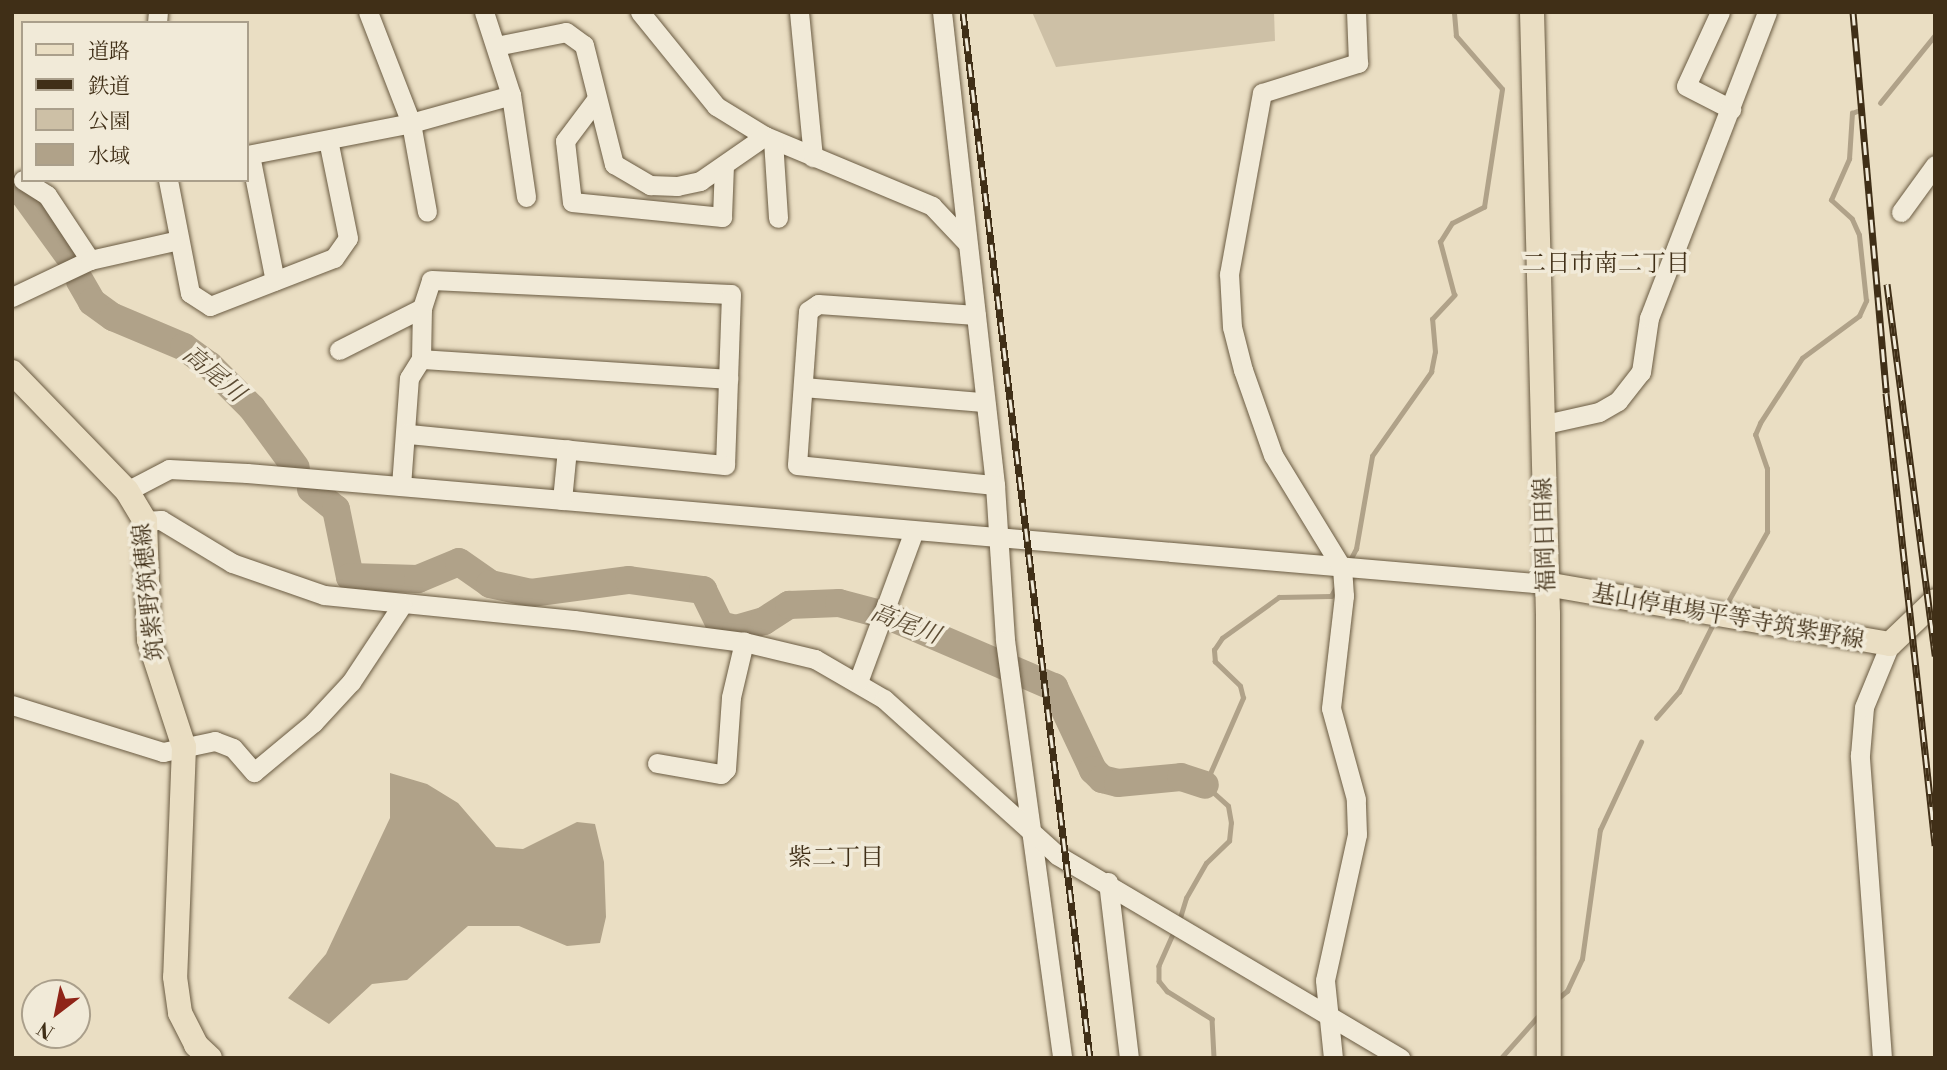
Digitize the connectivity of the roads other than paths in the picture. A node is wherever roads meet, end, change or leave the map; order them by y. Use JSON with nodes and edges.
{"nodes":[{"id":1,"x":368,"y":12,"type":"edge"},
{"id":2,"x":484,"y":12,"type":"edge"},
{"id":3,"x":640,"y":12,"type":"edge"},
{"id":4,"x":799,"y":12,"type":"edge"},
{"id":5,"x":942,"y":12,"type":"edge"},
{"id":6,"x":1356,"y":12,"type":"edge"},
{"id":7,"x":1532,"y":12,"type":"edge"},
{"id":8,"x":1720,"y":12,"type":"edge"},
{"id":9,"x":1767,"y":12,"type":"edge"},
{"id":10,"x":496,"y":46,"type":"junction"},
{"id":11,"x":511,"y":95,"type":"junction"},
{"id":12,"x":595,"y":101,"type":"junction"},
{"id":13,"x":1731,"y":108,"type":"junction"},
{"id":14,"x":411,"y":123,"type":"junction"},
{"id":15,"x":769,"y":138,"type":"junction"},
{"id":16,"x":328,"y":141,"type":"junction"},
{"id":17,"x":248,"y":155,"type":"edge"},
{"id":18,"x":813,"y":157,"type":"junction"},
{"id":19,"x":1935,"y":165,"type":"edge"},
{"id":20,"x":724,"y":166,"type":"junction"},
{"id":21,"x":26,"y":182,"type":"edge"},
{"id":22,"x":168,"y":182,"type":"edge"},
{"id":23,"x":526,"y":197,"type":"dead end"},
{"id":24,"x":428,"y":212,"type":"dead end"},
{"id":25,"x":1901,"y":212,"type":"dead end"},
{"id":26,"x":778,"y":218,"type":"dead end"},
{"id":27,"x":179,"y":240,"type":"junction"},
{"id":28,"x":967,"y":243,"type":"junction"},
{"id":29,"x":90,"y":260,"type":"junction"},
{"id":30,"x":275,"y":281,"type":"junction"},
{"id":31,"x":12,"y":297,"type":"edge"},
{"id":32,"x":422,"y":307,"type":"junction"},
{"id":33,"x":976,"y":315,"type":"junction"},
{"id":34,"x":339,"y":350,"type":"dead end"},
{"id":35,"x":421,"y":359,"type":"junction"},
{"id":36,"x":12,"y":372,"type":"edge"},
{"id":37,"x":728,"y":379,"type":"junction"},
{"id":38,"x":803,"y":387,"type":"junction"},
{"id":39,"x":983,"y":402,"type":"junction"},
{"id":40,"x":1541,"y":425,"type":"junction"},
{"id":41,"x":406,"y":434,"type":"junction"},
{"id":42,"x":567,"y":449,"type":"junction"},
{"id":43,"x":995,"y":485,"type":"junction"},
{"id":44,"x":401,"y":486,"type":"junction"},
{"id":45,"x":127,"y":491,"type":"junction"},
{"id":46,"x":562,"y":500,"type":"junction"},
{"id":47,"x":145,"y":521,"type":"junction"},
{"id":48,"x":913,"y":533,"type":"junction"},
{"id":49,"x":997,"y":540,"type":"junction"},
{"id":50,"x":1342,"y":568,"type":"junction"},
{"id":51,"x":1546,"y":584,"type":"junction"},
{"id":52,"x":1935,"y":601,"type":"edge"},
{"id":53,"x":402,"y":605,"type":"junction"},
{"id":54,"x":744,"y":642,"type":"junction"},
{"id":55,"x":1890,"y":644,"type":"junction"},
{"id":56,"x":858,"y":682,"type":"junction"},
{"id":57,"x":12,"y":705,"type":"edge"},
{"id":58,"x":184,"y":747,"type":"junction"},
{"id":59,"x":657,"y":763,"type":"dead end"},
{"id":60,"x":1033,"y":837,"type":"junction"},
{"id":61,"x":1108,"y":882,"type":"junction"},
{"id":62,"x":1328,"y":1018,"type":"junction"},
{"id":63,"x":210,"y":1058,"type":"edge"},
{"id":64,"x":1062,"y":1058,"type":"edge"},
{"id":65,"x":1129,"y":1058,"type":"edge"},
{"id":66,"x":1333,"y":1058,"type":"edge"},
{"id":67,"x":1400,"y":1058,"type":"edge"},
{"id":68,"x":1549,"y":1058,"type":"edge"},
{"id":69,"x":1882,"y":1058,"type":"edge"}],
"edges":[{"from":1,"to":14,"type":"street"},
{"from":2,"to":10,"type":"street"},
{"from":3,"to":15,"type":"street"},
{"from":4,"to":18,"type":"street"},
{"from":5,"to":28,"type":"street"},
{"from":6,"to":50,"type":"street"},
{"from":7,"to":40,"type":"main road","name":"福岡日田線"},
{"from":8,"to":13,"type":"street"},
{"from":9,"to":13,"type":"street"},
{"from":10,"to":11,"type":"street"},
{"from":10,"to":12,"type":"street"},
{"from":11,"to":14,"type":"street"},
{"from":11,"to":23,"type":"street"},
{"from":12,"to":20,"type":"street"},
{"from":12,"to":20,"type":"street"},
{"from":13,"to":40,"type":"street"},
{"from":14,"to":16,"type":"street"},
{"from":14,"to":24,"type":"street"},
{"from":15,"to":18,"type":"street"},
{"from":15,"to":20,"type":"street"},
{"from":15,"to":26,"type":"street"},
{"from":16,"to":17,"type":"street"},
{"from":16,"to":30,"type":"street"},
{"from":17,"to":30,"type":"street"},
{"from":18,"to":28,"type":"street"},
{"from":19,"to":25,"type":"street"},
{"from":21,"to":29,"type":"street"},
{"from":22,"to":27,"type":"street"},
{"from":27,"to":29,"type":"street"},
{"from":27,"to":30,"type":"street"},
{"from":28,"to":33,"type":"street"},
{"from":29,"to":31,"type":"street"},
{"from":32,"to":34,"type":"street"},
{"from":32,"to":35,"type":"street"},
{"from":32,"to":37,"type":"street"},
{"from":33,"to":38,"type":"street"},
{"from":33,"to":39,"type":"street"},
{"from":35,"to":37,"type":"street"},
{"from":35,"to":41,"type":"street"},
{"from":36,"to":45,"type":"main road","name":"筑紫野筑穂線"},
{"from":37,"to":42,"type":"street"},
{"from":38,"to":39,"type":"street"},
{"from":38,"to":43,"type":"street"},
{"from":39,"to":43,"type":"street"},
{"from":40,"to":51,"type":"main road","name":"福岡日田線"},
{"from":41,"to":42,"type":"street"},
{"from":41,"to":44,"type":"street"},
{"from":42,"to":46,"type":"street"},
{"from":43,"to":49,"type":"street"},
{"from":44,"to":45,"type":"street"},
{"from":44,"to":46,"type":"street"},
{"from":45,"to":47,"type":"main road","name":"筑紫野筑穂線"},
{"from":46,"to":48,"type":"street"},
{"from":47,"to":53,"type":"street"},
{"from":47,"to":58,"type":"main road","name":"筑紫野筑穂線"},
{"from":48,"to":49,"type":"street"},
{"from":48,"to":56,"type":"street"},
{"from":49,"to":50,"type":"street"},
{"from":49,"to":60,"type":"street"},
{"from":50,"to":51,"type":"street"},
{"from":50,"to":62,"type":"street"},
{"from":51,"to":55,"type":"main road","name":"基山停車場平等寺筑紫野線"},
{"from":51,"to":68,"type":"main road","name":"福岡日田線"},
{"from":52,"to":55,"type":"main road","name":"基山停車場平等寺筑紫野線"},
{"from":53,"to":54,"type":"street"},
{"from":53,"to":58,"type":"street"},
{"from":54,"to":56,"type":"street"},
{"from":54,"to":59,"type":"street"},
{"from":55,"to":69,"type":"street"},
{"from":56,"to":60,"type":"street"},
{"from":57,"to":58,"type":"street"},
{"from":58,"to":63,"type":"main road","name":"筑紫野筑穂線"},
{"from":60,"to":61,"type":"street"},
{"from":60,"to":64,"type":"street"},
{"from":61,"to":62,"type":"street"},
{"from":61,"to":65,"type":"street"},
{"from":62,"to":66,"type":"street"},
{"from":62,"to":67,"type":"street"}]}
